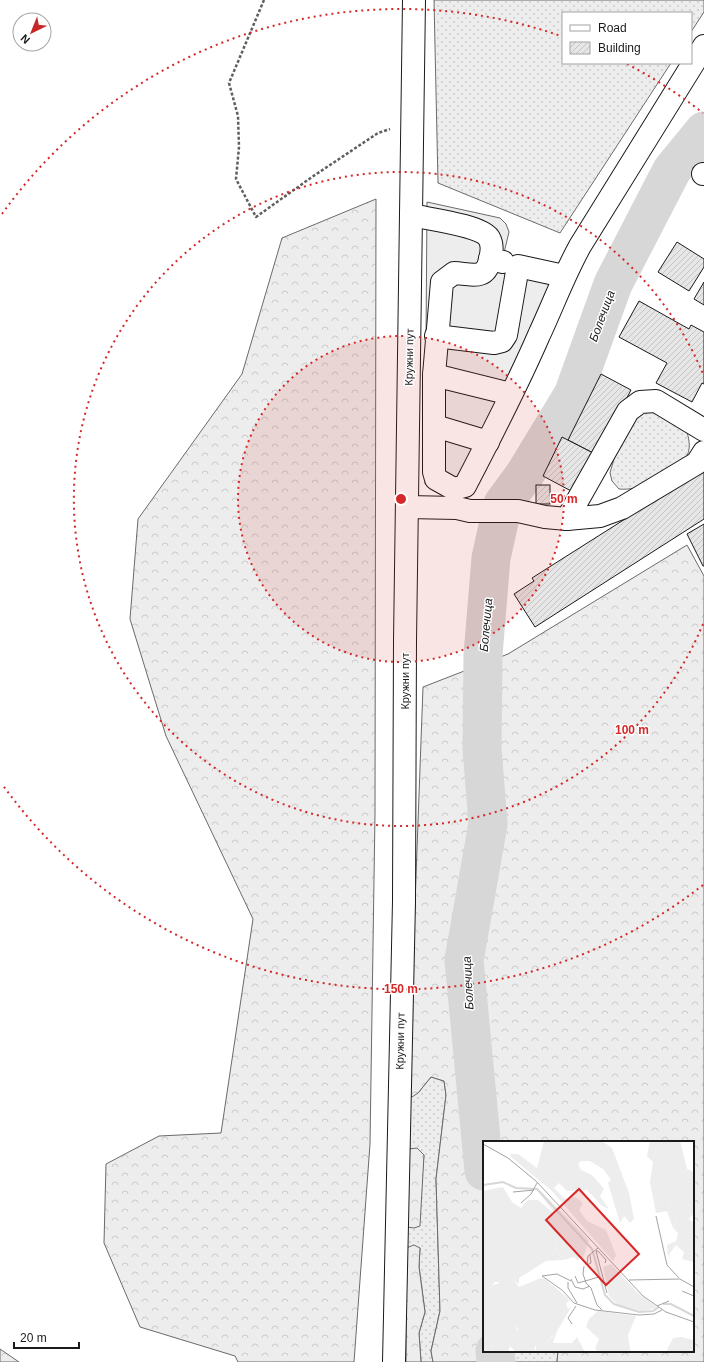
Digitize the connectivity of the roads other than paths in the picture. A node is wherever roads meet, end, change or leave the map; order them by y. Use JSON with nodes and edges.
{"nodes":[{"id":1,"x":414,"y":0,"type":"edge"},
{"id":2,"x":704,"y":46,"type":"edge"},
{"id":3,"x":411,"y":215,"type":"junction"},
{"id":4,"x":490,"y":259,"type":"junction"},
{"id":5,"x":518,"y":266,"type":"junction"},
{"id":6,"x":564,"y":276,"type":"junction"},
{"id":7,"x":436,"y":336,"type":"junction"},
{"id":8,"x":434,"y":375,"type":"junction"},
{"id":9,"x":511,"y":394,"type":"junction"},
{"id":10,"x":435,"y":426,"type":"junction"},
{"id":11,"x":704,"y":430,"type":"edge"},
{"id":12,"x":488,"y":442,"type":"junction"},
{"id":13,"x":704,"y":452,"type":"edge"},
{"id":14,"x":407,"y":507,"type":"junction"},
{"id":15,"x":567,"y":519,"type":"junction"},
{"id":16,"x":394,"y":1362,"type":"edge"}],
"edges":[{"from":1,"to":3,"type":"main road","name":"Кружни пут"},
{"from":2,"to":6,"type":"main road"},
{"from":3,"to":4,"type":"main road"},
{"from":3,"to":14,"type":"main road","name":"Кружни пут"},
{"from":4,"to":5,"type":"main road"},
{"from":4,"to":7,"type":"main road"},
{"from":5,"to":6,"type":"main road"},
{"from":5,"to":7,"type":"main road"},
{"from":6,"to":9,"type":"main road"},
{"from":7,"to":8,"type":"main road"},
{"from":8,"to":9,"type":"main road"},
{"from":8,"to":10,"type":"main road"},
{"from":9,"to":12,"type":"main road"},
{"from":10,"to":12,"type":"main road"},
{"from":10,"to":12,"type":"main road"},
{"from":11,"to":15,"type":"main road"},
{"from":13,"to":15,"type":"main road"},
{"from":14,"to":15,"type":"main road"},
{"from":14,"to":16,"type":"main road","name":"Кружни пут"}]}
